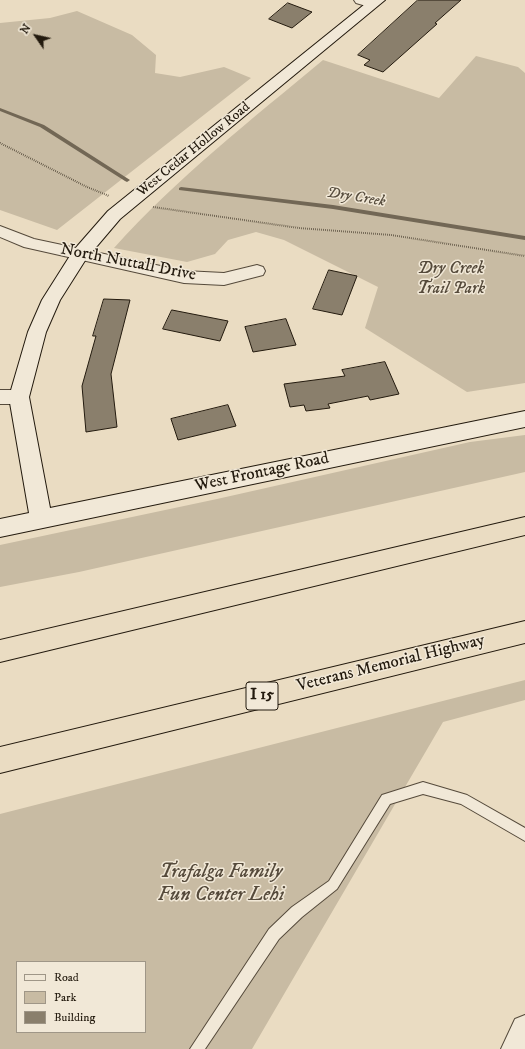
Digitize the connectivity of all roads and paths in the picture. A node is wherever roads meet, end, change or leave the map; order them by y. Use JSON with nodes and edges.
{"nodes":[{"id":1,"x":370,"y":1,"type":"edge"},
{"id":2,"x":0,"y":143,"type":"edge"},
{"id":3,"x":110,"y":197,"type":"dead end"},
{"id":4,"x":150,"y":206,"type":"dead end"},
{"id":5,"x":0,"y":231,"type":"edge"},
{"id":6,"x":79,"y":254,"type":"junction"},
{"id":7,"x":525,"y":256,"type":"edge"},
{"id":8,"x":257,"y":271,"type":"dead end"},
{"id":9,"x":10,"y":397,"type":"edge"},
{"id":10,"x":525,"y":419,"type":"edge"},
{"id":11,"x":41,"y":519,"type":"junction"},
{"id":12,"x":525,"y":526,"type":"edge"},
{"id":13,"x":0,"y":528,"type":"edge"},
{"id":14,"x":525,"y":632,"type":"edge"},
{"id":15,"x":0,"y":651,"type":"edge"},
{"id":16,"x":0,"y":760,"type":"edge"},
{"id":17,"x":525,"y":835,"type":"edge"},
{"id":18,"x":525,"y":1029,"type":"edge"},
{"id":19,"x":197,"y":1049,"type":"edge"},
{"id":20,"x":515,"y":1049,"type":"edge"}],
"edges":[{"from":1,"to":6,"type":"street","name":"West Cedar Hollow Road"},
{"from":2,"to":3,"type":"path"},
{"from":4,"to":7,"type":"path"},
{"from":5,"to":6,"type":"street","name":"North Nuttall Drive"},
{"from":6,"to":8,"type":"street","name":"North Nuttall Drive"},
{"from":6,"to":9,"type":"street","name":"West Cedar Hollow Road"},
{"from":9,"to":11,"type":"street"},
{"from":10,"to":11,"type":"street","name":"West Frontage Road"},
{"from":11,"to":13,"type":"street","name":"West Frontage Road"},
{"from":12,"to":15,"type":"highway"},
{"from":14,"to":16,"type":"highway","name":"Veterans Memorial Highway","number":"I 15"},
{"from":17,"to":19,"type":"lane"},
{"from":18,"to":20,"type":"street"}]}
